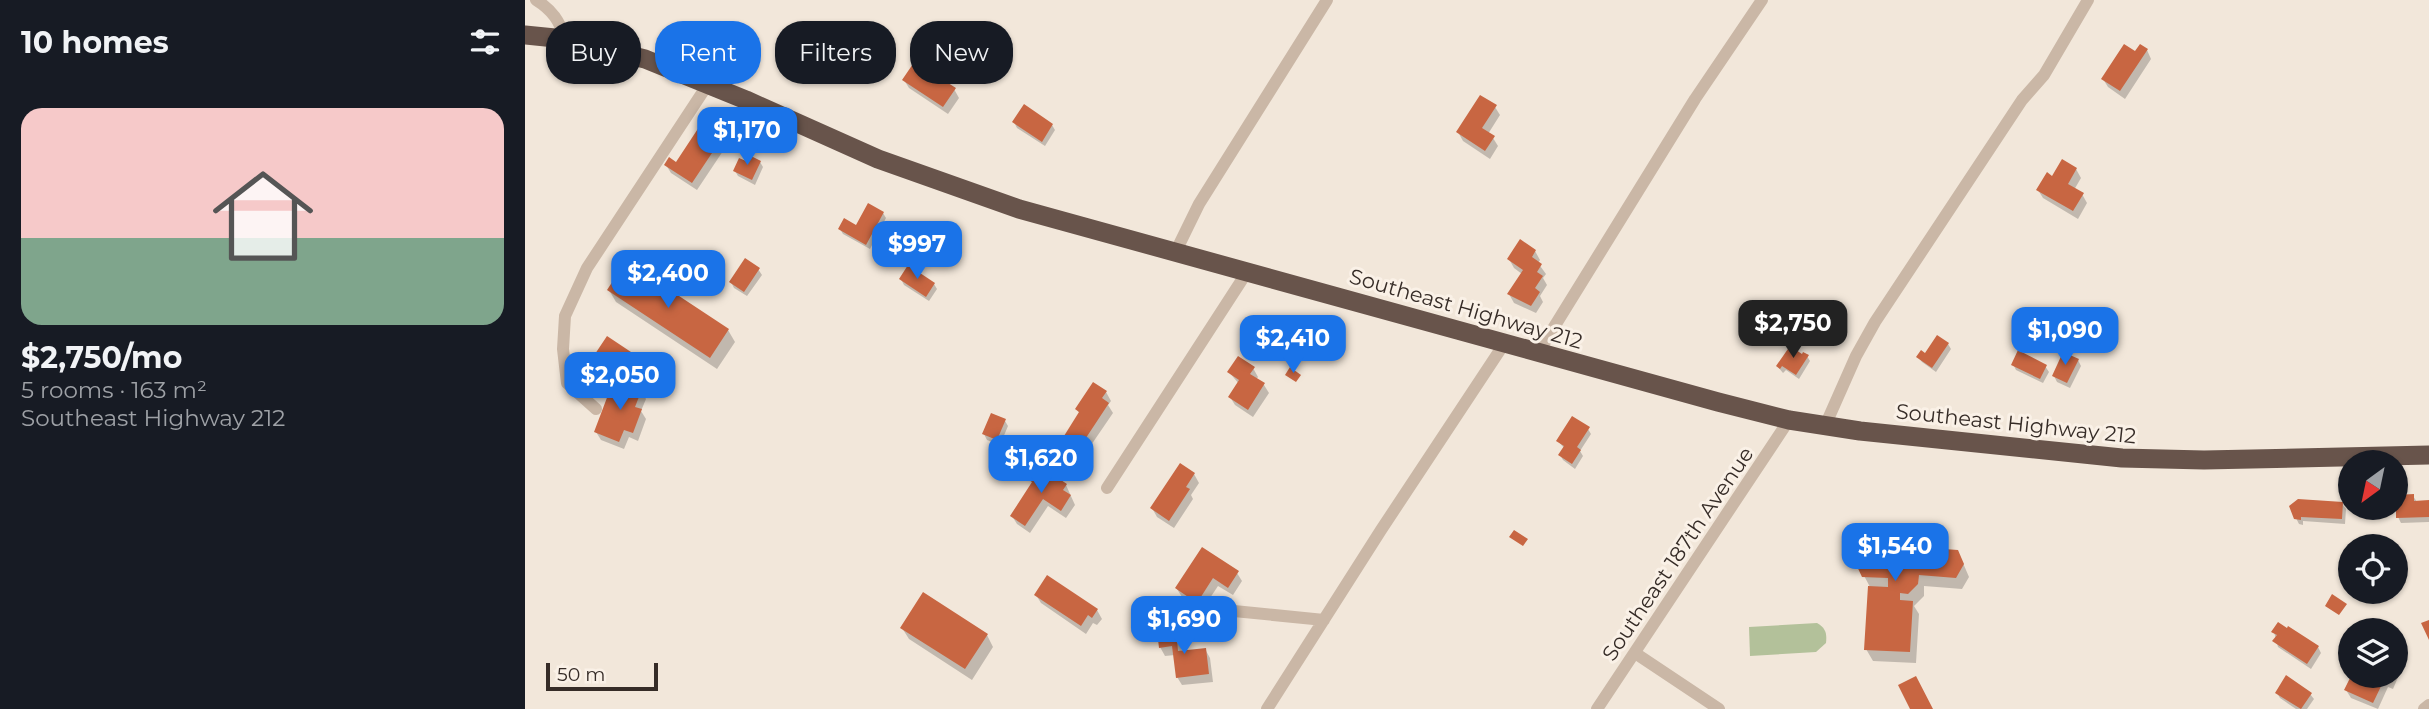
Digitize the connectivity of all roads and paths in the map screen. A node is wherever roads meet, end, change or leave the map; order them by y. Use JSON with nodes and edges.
{"nodes":[{"id":1,"x":536,"y":0,"type":"edge"},
{"id":2,"x":1327,"y":0,"type":"edge"},
{"id":3,"x":1762,"y":0,"type":"edge"},
{"id":4,"x":2088,"y":0,"type":"edge"},
{"id":5,"x":558,"y":21,"type":"edge"},
{"id":6,"x":525,"y":35,"type":"edge"},
{"id":7,"x":546,"y":37,"type":"edge"},
{"id":8,"x":708,"y":84,"type":"joint"},
{"id":9,"x":1175,"y":253,"type":"junction"},
{"id":10,"x":1247,"y":272,"type":"junction"},
{"id":11,"x":1504,"y":344,"type":"junction"},
{"id":12,"x":1538,"y":353,"type":"junction"},
{"id":13,"x":596,"y":409,"type":"dead end"},
{"id":14,"x":1789,"y":420,"type":"junction"},
{"id":15,"x":1825,"y":426,"type":"junction"},
{"id":16,"x":2429,"y":455,"type":"edge"},
{"id":17,"x":1107,"y":488,"type":"dead end"},
{"id":18,"x":1205,"y":613,"type":"dead end"},
{"id":19,"x":1324,"y":620,"type":"junction"},
{"id":20,"x":1635,"y":653,"type":"junction"},
{"id":21,"x":2429,"y":705,"type":"edge"},
{"id":22,"x":1267,"y":709,"type":"edge"},
{"id":23,"x":1597,"y":709,"type":"edge"},
{"id":24,"x":1719,"y":709,"type":"edge"},
{"id":25,"x":2424,"y":709,"type":"edge"}],
"edges":[{"from":1,"to":5,"type":"street"},
{"from":2,"to":9,"type":"street"},
{"from":3,"to":12,"type":"street"},
{"from":4,"to":15,"type":"street"},
{"from":6,"to":7,"type":"highway","name":"Southeast Highway 212"},
{"from":8,"to":9,"type":"highway","name":"Southeast Highway 212"},
{"from":8,"to":13,"type":"street"},
{"from":9,"to":10,"type":"highway","name":"Southeast Highway 212"},
{"from":10,"to":11,"type":"highway","name":"Southeast Highway 212"},
{"from":10,"to":17,"type":"street"},
{"from":11,"to":12,"type":"highway","name":"Southeast Highway 212"},
{"from":11,"to":19,"type":"street"},
{"from":12,"to":14,"type":"highway","name":"Southeast Highway 212"},
{"from":14,"to":15,"type":"highway","name":"Southeast Highway 212"},
{"from":14,"to":20,"type":"street","name":"Southeast 187th Avenue"},
{"from":15,"to":16,"type":"highway","name":"Southeast Highway 212"},
{"from":18,"to":19,"type":"street"},
{"from":19,"to":22,"type":"street"},
{"from":20,"to":23,"type":"street","name":"Southeast 187th Avenue"},
{"from":20,"to":24,"type":"street"},
{"from":21,"to":25,"type":"street"}]}
